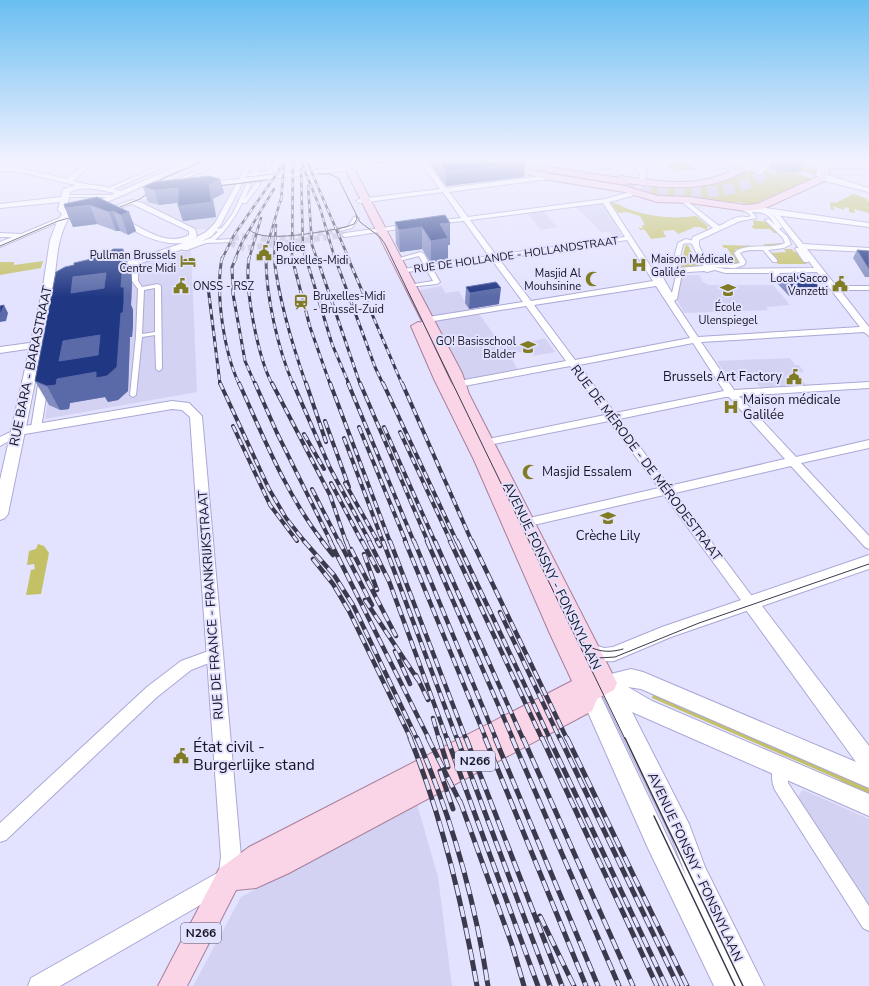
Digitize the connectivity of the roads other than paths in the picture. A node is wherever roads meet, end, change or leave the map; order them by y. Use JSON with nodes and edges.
{"nodes":[{"id":1,"x":63,"y":205,"type":"edge"},
{"id":2,"x":86,"y":205,"type":"edge"},
{"id":3,"x":91,"y":205,"type":"edge"},
{"id":4,"x":123,"y":205,"type":"edge"},
{"id":5,"x":139,"y":205,"type":"edge"},
{"id":6,"x":228,"y":205,"type":"edge"},
{"id":7,"x":239,"y":205,"type":"edge"},
{"id":8,"x":242,"y":205,"type":"edge"},
{"id":9,"x":364,"y":205,"type":"edge"},
{"id":10,"x":455,"y":205,"type":"edge"},
{"id":11,"x":574,"y":205,"type":"edge"},
{"id":12,"x":608,"y":205,"type":"edge"},
{"id":13,"x":689,"y":205,"type":"edge"},
{"id":14,"x":714,"y":205,"type":"edge"},
{"id":15,"x":765,"y":205,"type":"edge"},
{"id":16,"x":109,"y":210,"type":"junction"},
{"id":17,"x":752,"y":211,"type":"junction"},
{"id":18,"x":235,"y":213,"type":"junction"},
{"id":19,"x":67,"y":216,"type":"junction"},
{"id":20,"x":777,"y":216,"type":"junction"},
{"id":21,"x":356,"y":218,"type":"dead end"},
{"id":22,"x":465,"y":219,"type":"junction"},
{"id":23,"x":767,"y":220,"type":"junction"},
{"id":24,"x":869,"y":225,"type":"edge"},
{"id":25,"x":718,"y":229,"type":"junction"},
{"id":26,"x":372,"y":230,"type":"junction"},
{"id":27,"x":219,"y":231,"type":"junction"},
{"id":28,"x":344,"y":232,"type":"junction"},
{"id":29,"x":780,"y":232,"type":"junction"},
{"id":30,"x":0,"y":235,"type":"edge"},
{"id":31,"x":20,"y":236,"type":"junction"},
{"id":32,"x":629,"y":238,"type":"junction"},
{"id":33,"x":694,"y":242,"type":"junction"},
{"id":34,"x":788,"y":242,"type":"junction"},
{"id":35,"x":199,"y":244,"type":"junction"},
{"id":36,"x":0,"y":245,"type":"edge"},
{"id":37,"x":168,"y":246,"type":"junction"},
{"id":38,"x":185,"y":249,"type":"dead end"},
{"id":39,"x":765,"y":250,"type":"junction"},
{"id":40,"x":869,"y":250,"type":"edge"},
{"id":41,"x":801,"y":251,"type":"junction"},
{"id":42,"x":495,"y":258,"type":"junction"},
{"id":43,"x":399,"y":259,"type":"dead end"},
{"id":44,"x":775,"y":261,"type":"dead end"},
{"id":45,"x":712,"y":266,"type":"junction"},
{"id":46,"x":429,"y":268,"type":"junction"},
{"id":47,"x":678,"y":269,"type":"dead end"},
{"id":48,"x":773,"y":270,"type":"junction"},
{"id":49,"x":820,"y":270,"type":"junction"},
{"id":50,"x":403,"y":271,"type":"junction"},
{"id":51,"x":103,"y":273,"type":"edge"},
{"id":52,"x":135,"y":273,"type":"dead end"},
{"id":53,"x":659,"y":278,"type":"junction"},
{"id":54,"x":827,"y":279,"type":"junction"},
{"id":55,"x":410,"y":286,"type":"junction"},
{"id":56,"x":834,"y":288,"type":"junction"},
{"id":57,"x":869,"y":288,"type":"edge"},
{"id":58,"x":141,"y":289,"type":"junction"},
{"id":59,"x":528,"y":304,"type":"junction"},
{"id":60,"x":423,"y":325,"type":"junction"},
{"id":61,"x":868,"y":331,"type":"edge"},
{"id":62,"x":159,"y":333,"type":"junction"},
{"id":63,"x":139,"y":336,"type":"junction"},
{"id":64,"x":696,"y":340,"type":"junction"},
{"id":65,"x":37,"y":345,"type":"junction"},
{"id":66,"x":0,"y":350,"type":"edge"},
{"id":67,"x":572,"y":363,"type":"junction"},
{"id":68,"x":160,"y":368,"type":"dead end"},
{"id":69,"x":45,"y":372,"type":"edge"},
{"id":70,"x":459,"y":384,"type":"junction"},
{"id":71,"x":869,"y":385,"type":"edge"},
{"id":72,"x":732,"y":394,"type":"junction"},
{"id":73,"x":133,"y":395,"type":"dead end"},
{"id":74,"x":612,"y":417,"type":"junction"},
{"id":75,"x":36,"y":428,"type":"junction"},
{"id":76,"x":19,"y":431,"type":"junction"},
{"id":77,"x":0,"y":434,"type":"edge"},
{"id":78,"x":0,"y":442,"type":"edge"},
{"id":79,"x":869,"y":444,"type":"edge"},
{"id":80,"x":484,"y":451,"type":"junction"},
{"id":81,"x":794,"y":461,"type":"junction"},
{"id":82,"x":666,"y":490,"type":"junction"},
{"id":83,"x":0,"y":514,"type":"edge"},
{"id":84,"x":525,"y":523,"type":"junction"},
{"id":85,"x":869,"y":544,"type":"edge"},
{"id":86,"x":869,"y":562,"type":"edge"},
{"id":87,"x":750,"y":603,"type":"junction"},
{"id":88,"x":588,"y":650,"type":"junction"},
{"id":89,"x":214,"y":655,"type":"junction"},
{"id":90,"x":598,"y":687,"type":"junction"},
{"id":91,"x":869,"y":763,"type":"edge"},
{"id":92,"x":780,"y":767,"type":"junction"},
{"id":93,"x":869,"y":778,"type":"edge"},
{"id":94,"x":869,"y":805,"type":"edge"},
{"id":95,"x":0,"y":834,"type":"edge"},
{"id":96,"x":228,"y":878,"type":"junction"},
{"id":97,"x":869,"y":922,"type":"edge"},
{"id":98,"x":39,"y":986,"type":"edge"},
{"id":99,"x":172,"y":986,"type":"edge"},
{"id":100,"x":727,"y":986,"type":"edge"},
{"id":101,"x":751,"y":986,"type":"edge"}],
"edges":[{"from":1,"to":19,"type":"street"},
{"from":2,"to":19,"type":"street"},
{"from":3,"to":19,"type":"main road"},
{"from":4,"to":16,"type":"street"},
{"from":5,"to":37,"type":"street"},
{"from":6,"to":37,"type":"street"},
{"from":7,"to":18,"type":"street"},
{"from":8,"to":18,"type":"street"},
{"from":9,"to":26,"type":"main road","name":"AVENUE FONSNY - FONSNYLAAN"},
{"from":10,"to":22,"type":"street","name":"RUE DE MÉRODE - DE MÉRODESTRAAT"},
{"from":11,"to":22,"type":"street"},
{"from":12,"to":32,"type":"street"},
{"from":13,"to":25,"type":"street"},
{"from":14,"to":17,"type":"main road"},
{"from":15,"to":17,"type":"main road"},
{"from":16,"to":19,"type":"street"},
{"from":16,"to":37,"type":"street"},
{"from":17,"to":20,"type":"street"},
{"from":17,"to":23,"type":"street"},
{"from":17,"to":25,"type":"street"},
{"from":18,"to":27,"type":"street"},
{"from":19,"to":31,"type":"street"},
{"from":19,"to":65,"type":"main road","name":"RUE BARA - BARASTRAAT"},
{"from":20,"to":23,"type":"street"},
{"from":20,"to":24,"type":"street"},
{"from":20,"to":29,"type":"street"},
{"from":20,"to":41,"type":"street"},
{"from":21,"to":28,"type":"street"},
{"from":22,"to":26,"type":"street"},
{"from":22,"to":42,"type":"street","name":"RUE DE MÉRODE - DE MÉRODESTRAAT"},
{"from":23,"to":29,"type":"street"},
{"from":25,"to":33,"type":"street"},
{"from":26,"to":28,"type":"street"},
{"from":26,"to":28,"type":"street"},
{"from":26,"to":50,"type":"main road","name":"AVENUE FONSNY - FONSNYLAAN"},
{"from":26,"to":60,"type":"main road","name":"AVENUE FONSNY - FONSNYLAAN"},
{"from":27,"to":35,"type":"street"},
{"from":27,"to":35,"type":"street"},
{"from":29,"to":34,"type":"street"},
{"from":30,"to":31,"type":"street"},
{"from":31,"to":36,"type":"street"},
{"from":32,"to":42,"type":"street","name":"RUE DE HOLLANDE - HOLLANDSTRAAT"},
{"from":32,"to":53,"type":"street"},
{"from":33,"to":45,"type":"street"},
{"from":33,"to":47,"type":"street"},
{"from":34,"to":39,"type":"street"},
{"from":34,"to":41,"type":"street"},
{"from":35,"to":38,"type":"street"},
{"from":37,"to":51,"type":"street"},
{"from":39,"to":44,"type":"street"},
{"from":39,"to":45,"type":"street"},
{"from":40,"to":41,"type":"street"},
{"from":41,"to":49,"type":"street"},
{"from":42,"to":46,"type":"street","name":"RUE DE HOLLANDE - HOLLANDSTRAAT"},
{"from":42,"to":59,"type":"street","name":"RUE DE MÉRODE - DE MÉRODESTRAAT"},
{"from":43,"to":46,"type":"street"},
{"from":45,"to":48,"type":"street"},
{"from":45,"to":53,"type":"street"},
{"from":46,"to":50,"type":"street","name":"RUE DE HOLLANDE - HOLLANDSTRAAT"},
{"from":46,"to":55,"type":"street"},
{"from":48,"to":49,"type":"street"},
{"from":48,"to":54,"type":"street"},
{"from":49,"to":54,"type":"street"},
{"from":50,"to":55,"type":"main road","name":"AVENUE FONSNY - FONSNYLAAN"},
{"from":52,"to":58,"type":"street"},
{"from":53,"to":53,"type":"street"},
{"from":53,"to":59,"type":"street"},
{"from":53,"to":64,"type":"street"},
{"from":54,"to":56,"type":"street"},
{"from":55,"to":60,"type":"main road","name":"AVENUE FONSNY - FONSNYLAAN"},
{"from":56,"to":57,"type":"street"},
{"from":56,"to":61,"type":"street"},
{"from":58,"to":62,"type":"street"},
{"from":58,"to":63,"type":"street"},
{"from":59,"to":60,"type":"street"},
{"from":59,"to":67,"type":"street","name":"RUE DE MÉRODE - DE MÉRODESTRAAT"},
{"from":60,"to":70,"type":"main road","name":"AVENUE FONSNY - FONSNYLAAN"},
{"from":60,"to":80,"type":"main road","name":"AVENUE FONSNY - FONSNYLAAN"},
{"from":61,"to":64,"type":"street"},
{"from":62,"to":63,"type":"street"},
{"from":62,"to":68,"type":"street"},
{"from":63,"to":73,"type":"street"},
{"from":64,"to":67,"type":"street"},
{"from":64,"to":72,"type":"street"},
{"from":65,"to":66,"type":"street"},
{"from":65,"to":76,"type":"main road","name":"RUE BARA - BARASTRAAT"},
{"from":67,"to":70,"type":"street"},
{"from":67,"to":74,"type":"street","name":"RUE DE MÉRODE - DE MÉRODESTRAAT"},
{"from":69,"to":75,"type":"street"},
{"from":70,"to":80,"type":"main road","name":"AVENUE FONSNY - FONSNYLAAN"},
{"from":71,"to":72,"type":"street"},
{"from":72,"to":74,"type":"street"},
{"from":72,"to":81,"type":"street"},
{"from":74,"to":80,"type":"street"},
{"from":74,"to":82,"type":"street","name":"RUE DE MÉRODE - DE MÉRODESTRAAT"},
{"from":75,"to":76,"type":"street","name":"RUE DE FRANCE - FRANKRIJKSTRAAT"},
{"from":75,"to":89,"type":"street","name":"RUE DE FRANCE - FRANKRIJKSTRAAT"},
{"from":76,"to":77,"type":"street"},
{"from":76,"to":78,"type":"street"},
{"from":76,"to":83,"type":"main road","name":"RUE BARA - BARASTRAAT"},
{"from":79,"to":81,"type":"street"},
{"from":80,"to":84,"type":"main road","name":"AVENUE FONSNY - FONSNYLAAN"},
{"from":80,"to":90,"type":"main road","name":"AVENUE FONSNY - FONSNYLAAN"},
{"from":81,"to":82,"type":"street"},
{"from":81,"to":85,"type":"street"},
{"from":82,"to":84,"type":"street"},
{"from":82,"to":87,"type":"street","name":"RUE DE MÉRODE - DE MÉRODESTRAAT"},
{"from":84,"to":88,"type":"main road","name":"AVENUE FONSNY - FONSNYLAAN"},
{"from":86,"to":87,"type":"main road"},
{"from":87,"to":88,"type":"street"},
{"from":87,"to":91,"type":"main road","name":"RUE DE MÉRODE - DE MÉRODESTRAAT"},
{"from":88,"to":90,"type":"main road","name":"AVENUE FONSNY - FONSNYLAAN"},
{"from":89,"to":95,"type":"street"},
{"from":89,"to":96,"type":"street","name":"RUE DE FRANCE - FRANKRIJKSTRAAT"},
{"from":90,"to":92,"type":"main road"},
{"from":90,"to":93,"type":"main road"},
{"from":90,"to":96,"type":"main road","number":"N266"},
{"from":90,"to":100,"type":"main road","name":"AVENUE FONSNY - FONSNYLAAN"},
{"from":90,"to":101,"type":"main road","name":"AVENUE FONSNY - FONSNYLAAN"},
{"from":92,"to":94,"type":"main road"},
{"from":92,"to":97,"type":"street"},
{"from":96,"to":98,"type":"street"},
{"from":96,"to":99,"type":"main road","number":"N266"}]}
